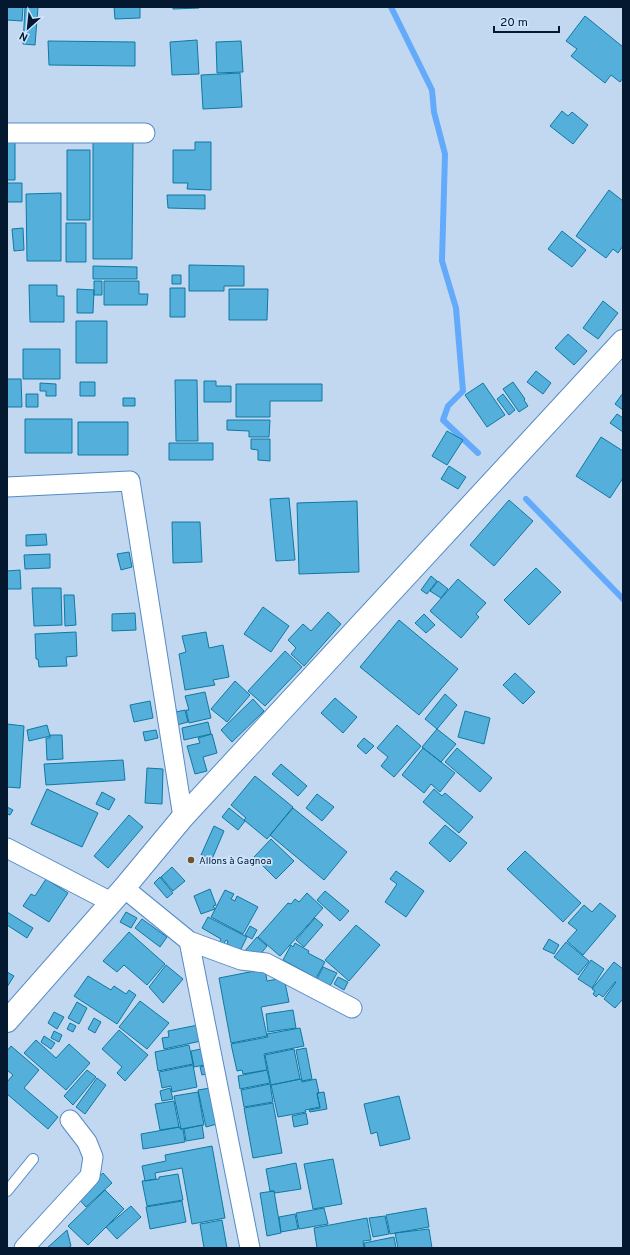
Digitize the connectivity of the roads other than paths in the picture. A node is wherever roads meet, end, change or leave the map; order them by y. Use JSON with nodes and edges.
{"nodes":[{"id":1,"x":7,"y":133,"type":"edge"},
{"id":2,"x":145,"y":133,"type":"dead end"},
{"id":3,"x":623,"y":341,"type":"edge"},
{"id":4,"x":7,"y":488,"type":"edge"},
{"id":5,"x":183,"y":817,"type":"junction"},
{"id":6,"x":7,"y":848,"type":"edge"},
{"id":7,"x":118,"y":895,"type":"junction"},
{"id":8,"x":189,"y":941,"type":"junction"},
{"id":9,"x":352,"y":1008,"type":"dead end"},
{"id":10,"x":7,"y":1021,"type":"edge"},
{"id":11,"x":70,"y":1120,"type":"dead end"},
{"id":12,"x":33,"y":1159,"type":"dead end"},
{"id":13,"x":7,"y":1191,"type":"edge"},
{"id":14,"x":24,"y":1248,"type":"edge"},
{"id":15,"x":250,"y":1248,"type":"edge"}],
"edges":[{"from":1,"to":2,"type":"street"},
{"from":3,"to":5,"type":"street"},
{"from":4,"to":5,"type":"street"},
{"from":5,"to":7,"type":"street"},
{"from":6,"to":7,"type":"street"},
{"from":7,"to":8,"type":"street"},
{"from":7,"to":10,"type":"street"},
{"from":8,"to":9,"type":"street"},
{"from":8,"to":15,"type":"street"},
{"from":11,"to":14,"type":"street"},
{"from":12,"to":13,"type":"lane"}]}
